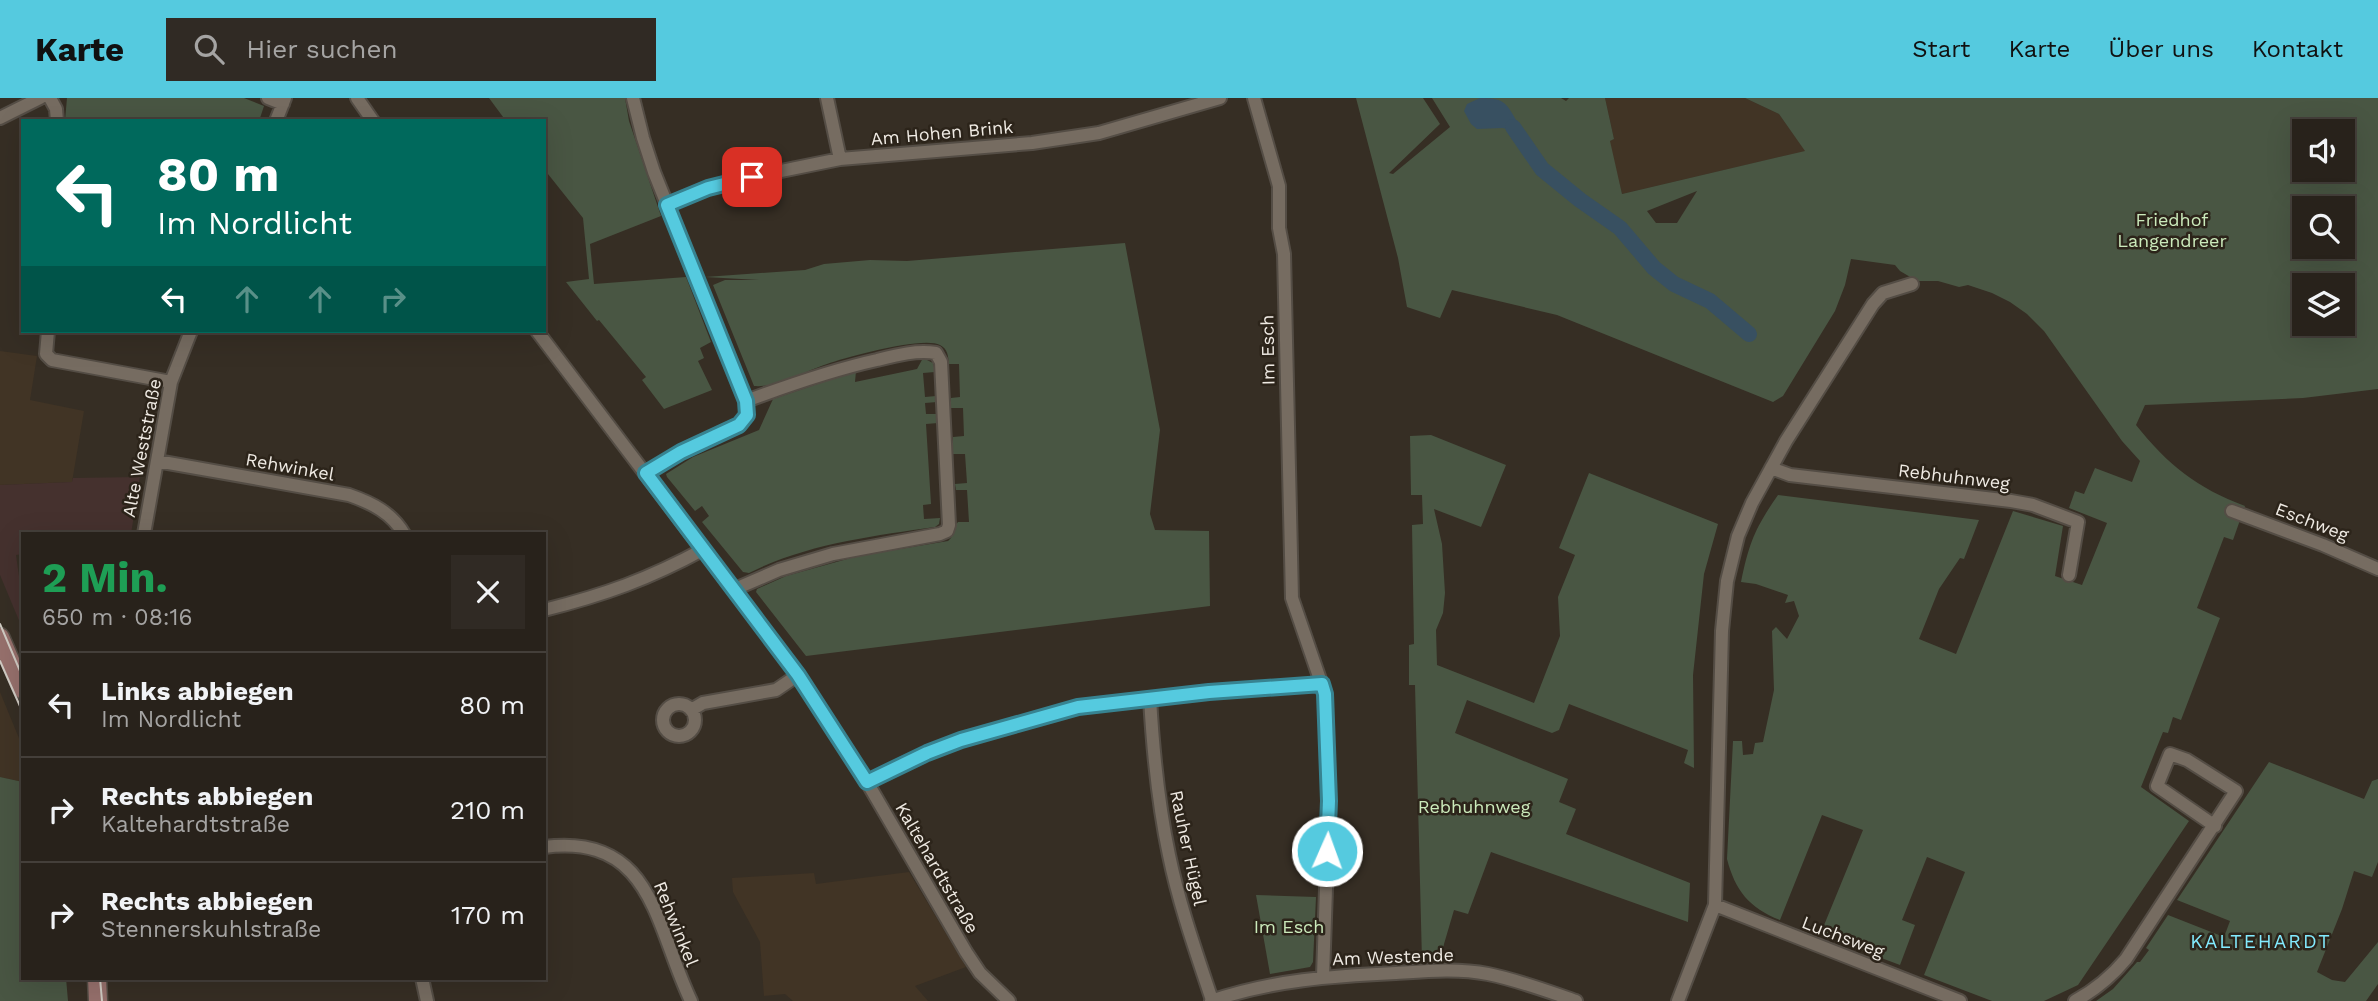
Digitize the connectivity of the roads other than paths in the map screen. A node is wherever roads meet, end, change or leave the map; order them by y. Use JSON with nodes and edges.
{"nodes":[{"id":1,"x":40,"y":98,"type":"edge"},
{"id":2,"x":50,"y":98,"type":"edge"},
{"id":3,"x":268,"y":98,"type":"edge"},
{"id":4,"x":357,"y":98,"type":"edge"},
{"id":5,"x":633,"y":98,"type":"edge"},
{"id":6,"x":827,"y":98,"type":"edge"},
{"id":7,"x":1220,"y":98,"type":"edge"},
{"id":8,"x":1254,"y":98,"type":"edge"},
{"id":9,"x":284,"y":101,"type":"edge"},
{"id":10,"x":0,"y":118,"type":"edge"},
{"id":11,"x":57,"y":119,"type":"edge"},
{"id":12,"x":277,"y":119,"type":"edge"},
{"id":13,"x":372,"y":119,"type":"edge"},
{"id":14,"x":839,"y":159,"type":"junction"},
{"id":15,"x":667,"y":205,"type":"junction"},
{"id":16,"x":1912,"y":284,"type":"dead end"},
{"id":17,"x":48,"y":333,"type":"edge"},
{"id":18,"x":190,"y":333,"type":"edge"},
{"id":19,"x":539,"y":333,"type":"edge"},
{"id":20,"x":171,"y":382,"type":"junction"},
{"id":21,"x":746,"y":401,"type":"junction"},
{"id":22,"x":157,"y":461,"type":"junction"},
{"id":23,"x":1771,"y":467,"type":"junction"},
{"id":24,"x":646,"y":473,"type":"junction"},
{"id":25,"x":2232,"y":511,"type":"dead end"},
{"id":26,"x":144,"y":532,"type":"edge"},
{"id":27,"x":402,"y":532,"type":"edge"},
{"id":28,"x":704,"y":550,"type":"junction"},
{"id":29,"x":2378,"y":569,"type":"edge"},
{"id":30,"x":2069,"y":575,"type":"dead end"},
{"id":31,"x":735,"y":589,"type":"junction"},
{"id":32,"x":546,"y":610,"type":"edge"},
{"id":33,"x":0,"y":637,"type":"edge"},
{"id":34,"x":798,"y":675,"type":"junction"},
{"id":35,"x":1322,"y":684,"type":"junction"},
{"id":36,"x":21,"y":685,"type":"edge"},
{"id":37,"x":1150,"y":698,"type":"junction"},
{"id":38,"x":691,"y":710,"type":"dead end"},
{"id":39,"x":867,"y":782,"type":"junction"},
{"id":40,"x":2215,"y":826,"type":"junction"},
{"id":41,"x":546,"y":847,"type":"edge"},
{"id":42,"x":1715,"y":905,"type":"junction"},
{"id":43,"x":1323,"y":976,"type":"junction"},
{"id":44,"x":422,"y":980,"type":"edge"},
{"id":45,"x":427,"y":1001,"type":"edge"},
{"id":46,"x":691,"y":1001,"type":"edge"},
{"id":47,"x":1009,"y":1001,"type":"edge"},
{"id":48,"x":1211,"y":1001,"type":"edge"},
{"id":49,"x":1576,"y":1001,"type":"edge"},
{"id":50,"x":1678,"y":1001,"type":"edge"},
{"id":51,"x":1960,"y":1001,"type":"edge"},
{"id":52,"x":2075,"y":1001,"type":"edge"}],
"edges":[{"from":1,"to":10,"type":"street"},
{"from":2,"to":11,"type":"street"},
{"from":3,"to":9,"type":"street"},
{"from":4,"to":13,"type":"street"},
{"from":5,"to":15,"type":"street"},
{"from":6,"to":14,"type":"street"},
{"from":7,"to":14,"type":"street","name":"Am Hohen Brink"},
{"from":8,"to":35,"type":"street","name":"Im Esch"},
{"from":9,"to":12,"type":"street"},
{"from":14,"to":15,"type":"street","name":"Am Hohen Brink"},
{"from":15,"to":21,"type":"street"},
{"from":16,"to":23,"type":"street"},
{"from":17,"to":20,"type":"street"},
{"from":18,"to":20,"type":"street","name":"Alte Weststraße"},
{"from":19,"to":24,"type":"street","name":"Kaltehardtstraße"},
{"from":20,"to":22,"type":"street","name":"Alte Weststraße"},
{"from":21,"to":24,"type":"street"},
{"from":21,"to":31,"type":"street"},
{"from":22,"to":26,"type":"street","name":"Alte Weststraße"},
{"from":22,"to":27,"type":"street","name":"Rehwinkel"},
{"from":23,"to":30,"type":"street","name":"Rebhuhnweg"},
{"from":23,"to":42,"type":"street"},
{"from":24,"to":28,"type":"street","name":"Kaltehardtstraße"},
{"from":25,"to":29,"type":"street","name":"Eschweg"},
{"from":28,"to":31,"type":"street","name":"Kaltehardtstraße"},
{"from":28,"to":32,"type":"street"},
{"from":31,"to":34,"type":"street","name":"Kaltehardtstraße"},
{"from":33,"to":36,"type":"main road"},
{"from":34,"to":38,"type":"street"},
{"from":34,"to":39,"type":"street","name":"Kaltehardtstraße"},
{"from":35,"to":37,"type":"street"},
{"from":35,"to":43,"type":"street","name":"Im Esch"},
{"from":37,"to":39,"type":"street"},
{"from":37,"to":48,"type":"street","name":"Rauher Hügel"},
{"from":39,"to":47,"type":"street","name":"Kaltehardtstraße"},
{"from":40,"to":40,"type":"street"},
{"from":40,"to":52,"type":"street"},
{"from":41,"to":46,"type":"street","name":"Rehwinkel"},
{"from":42,"to":50,"type":"street"},
{"from":42,"to":51,"type":"street","name":"Luchsweg"},
{"from":43,"to":48,"type":"street","name":"Am Westende"},
{"from":43,"to":49,"type":"street","name":"Am Westende"},
{"from":44,"to":45,"type":"street"}]}
